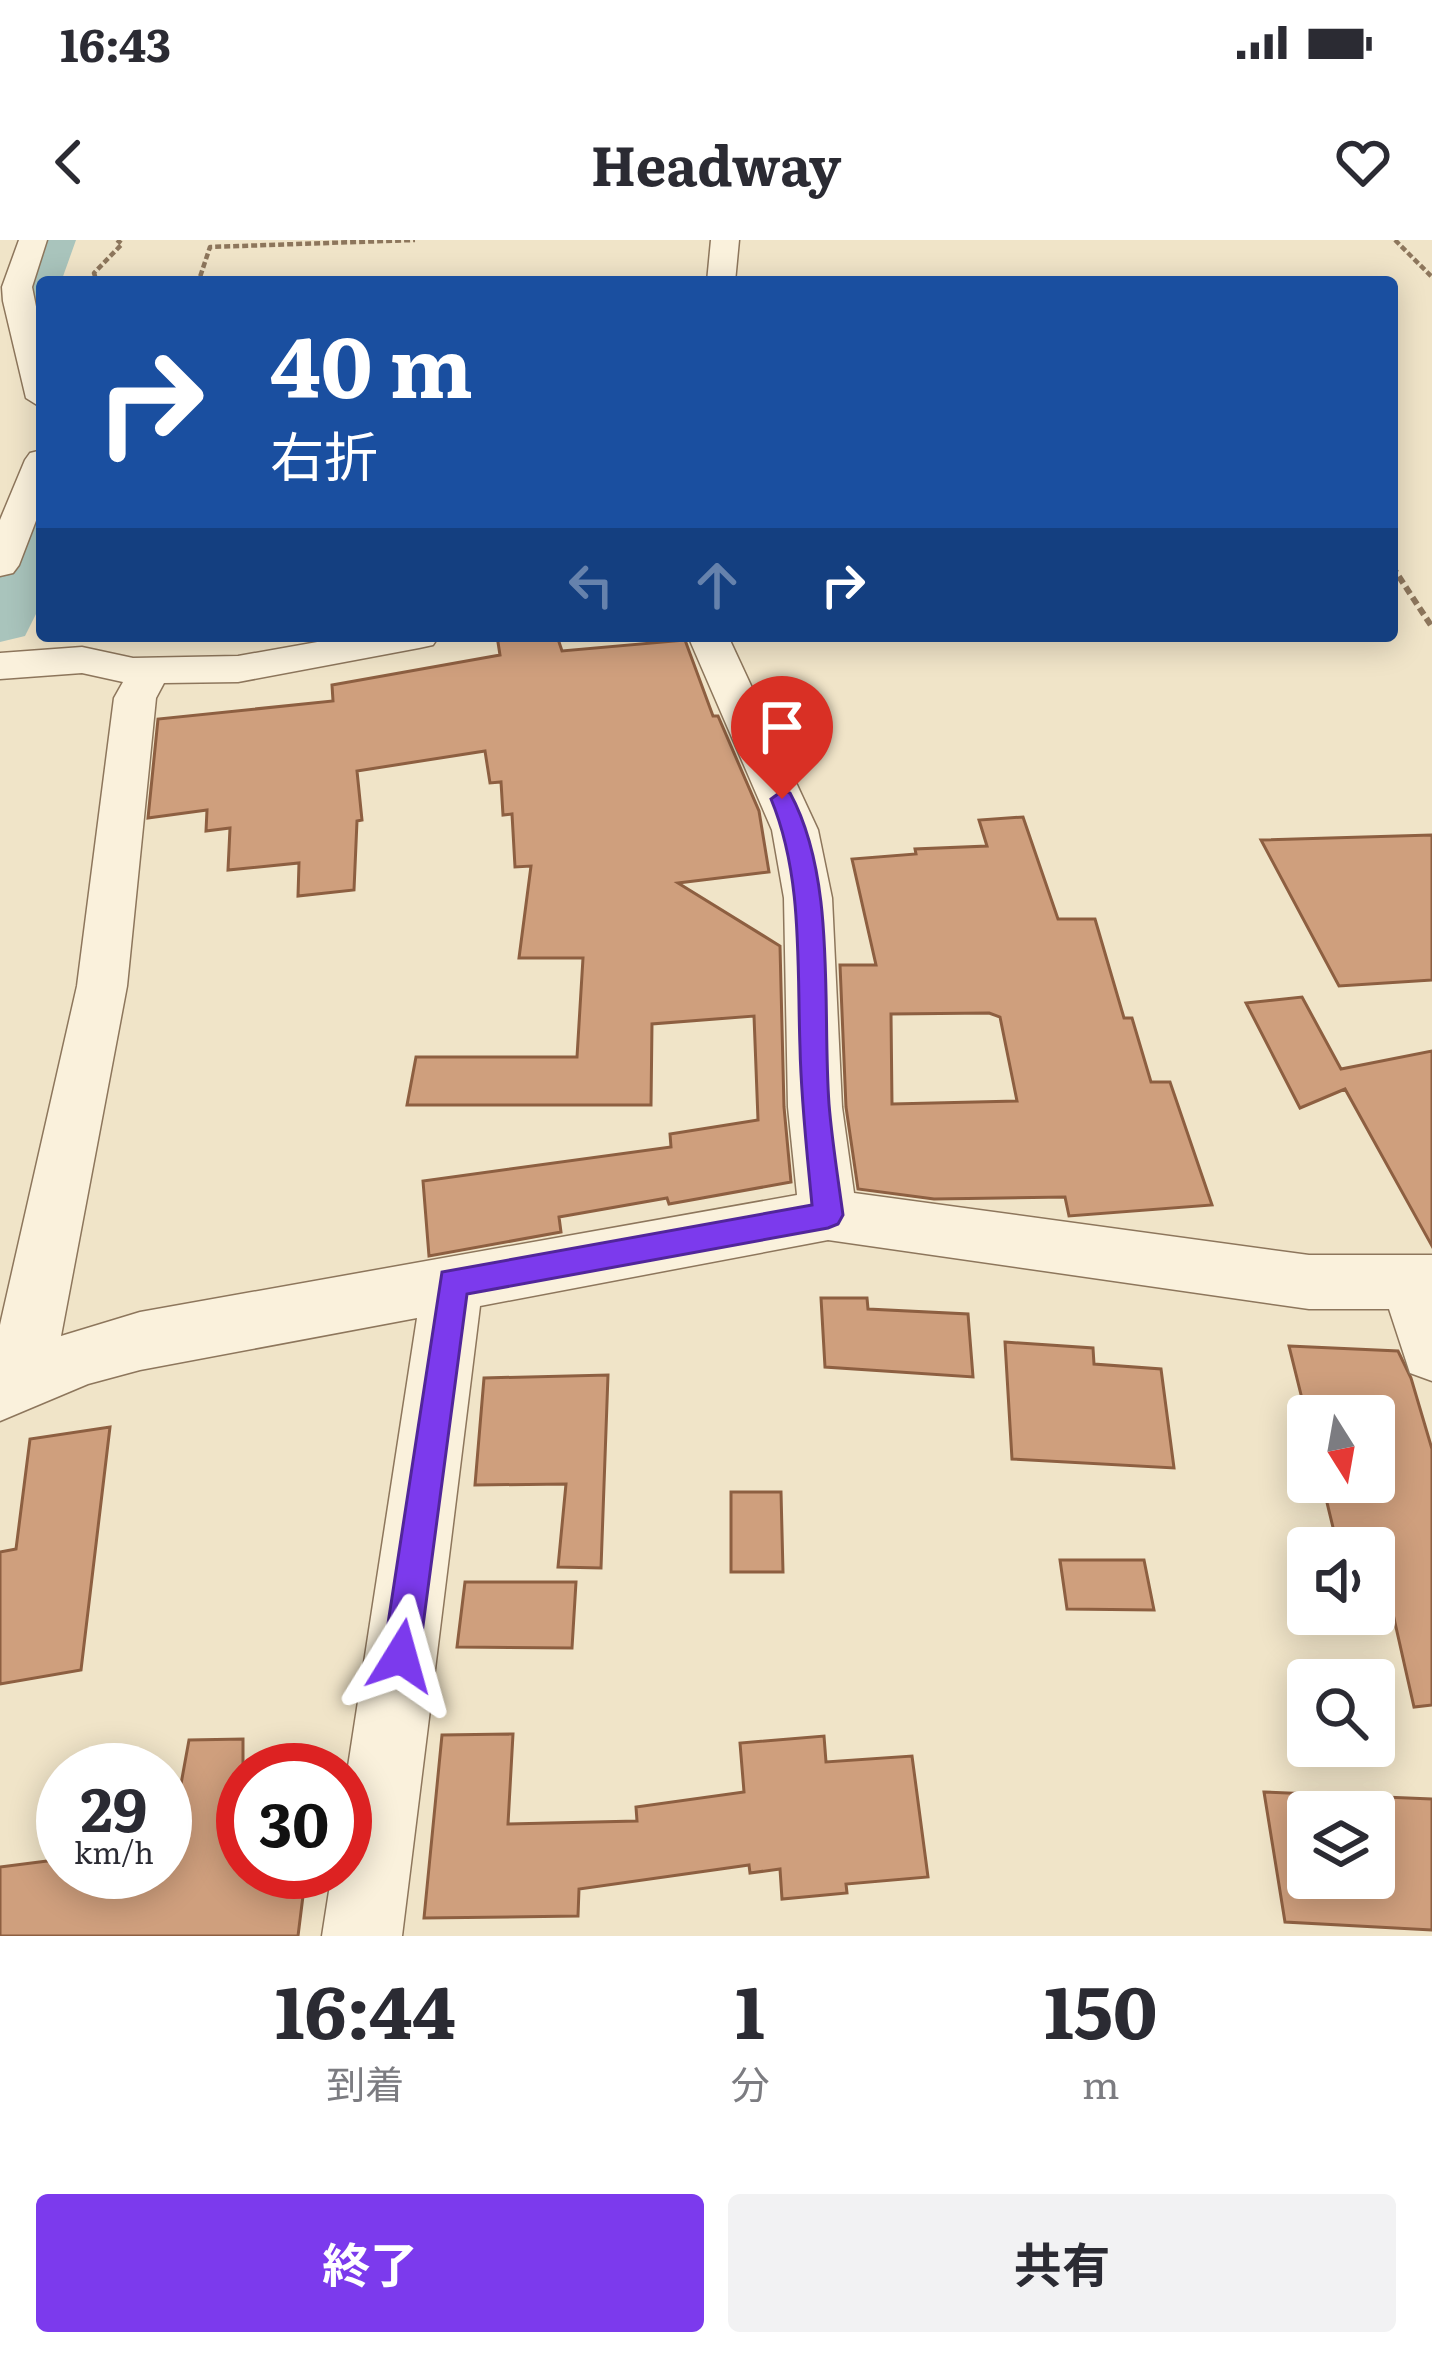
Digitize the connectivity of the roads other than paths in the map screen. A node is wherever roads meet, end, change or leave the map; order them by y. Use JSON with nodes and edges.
{"nodes":[{"id":1,"x":33,"y":240,"type":"edge"},
{"id":2,"x":725,"y":240,"type":"edge"},
{"id":3,"x":722,"y":276,"type":"edge"},
{"id":4,"x":36,"y":374,"type":"edge"},
{"id":5,"x":36,"y":475,"type":"edge"},
{"id":6,"x":0,"y":565,"type":"edge"},
{"id":7,"x":386,"y":642,"type":"edge"},
{"id":8,"x":711,"y":642,"type":"edge"},
{"id":9,"x":0,"y":666,"type":"edge"},
{"id":10,"x":149,"y":672,"type":"junction"},
{"id":11,"x":828,"y":1215,"type":"junction"},
{"id":12,"x":453,"y":1282,"type":"junction"},
{"id":13,"x":1422,"y":1283,"type":"edge"},
{"id":14,"x":1432,"y":1352,"type":"edge"},
{"id":15,"x":15,"y":1383,"type":"edge"},
{"id":16,"x":362,"y":1936,"type":"edge"}],
"edges":[{"from":1,"to":4,"type":"street"},
{"from":2,"to":3,"type":"street"},
{"from":5,"to":6,"type":"street"},
{"from":7,"to":10,"type":"street"},
{"from":8,"to":11,"type":"street"},
{"from":9,"to":10,"type":"street"},
{"from":10,"to":15,"type":"street"},
{"from":11,"to":12,"type":"street"},
{"from":11,"to":13,"type":"street"},
{"from":12,"to":15,"type":"street"},
{"from":12,"to":16,"type":"street"},
{"from":13,"to":14,"type":"street"}]}
